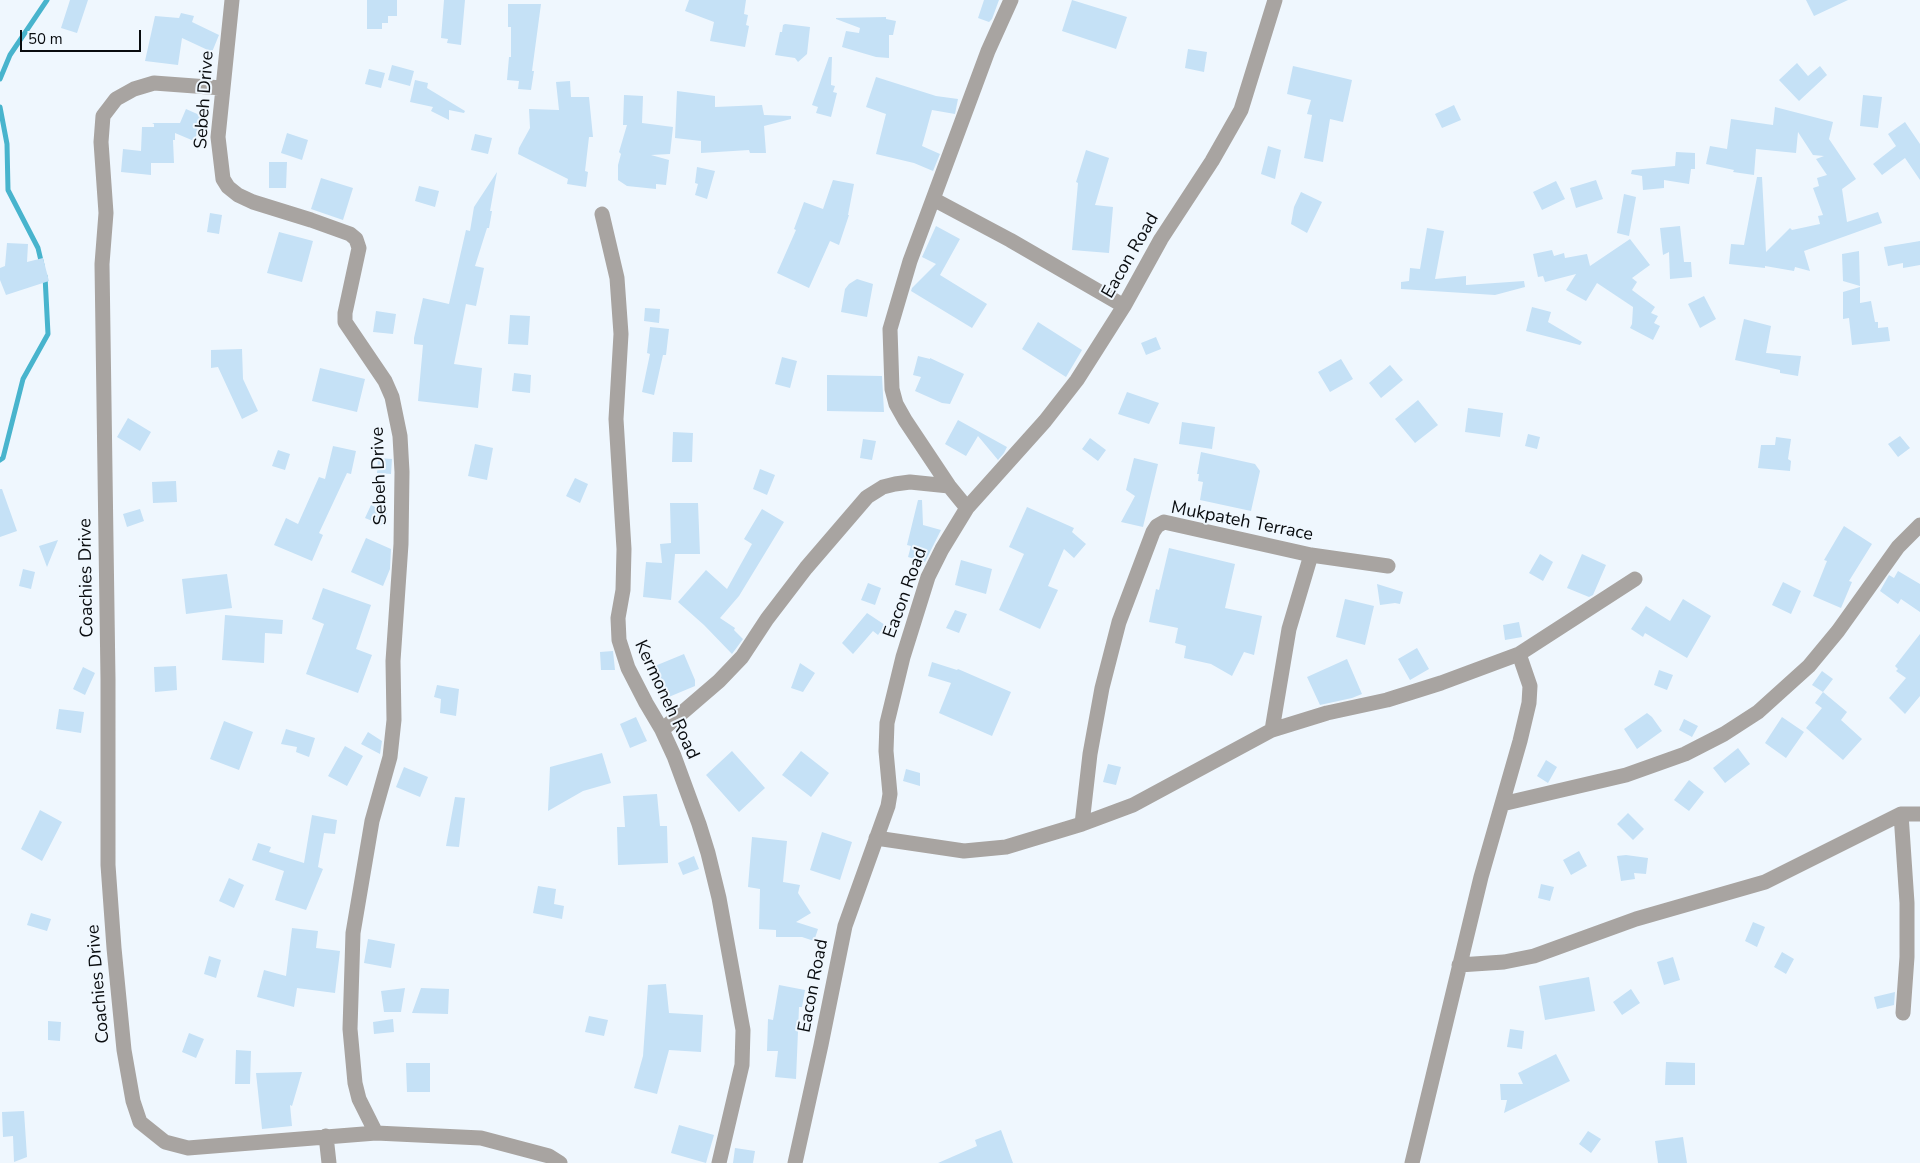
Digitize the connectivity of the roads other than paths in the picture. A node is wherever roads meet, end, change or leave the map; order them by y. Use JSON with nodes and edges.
{"nodes":[{"id":1,"x":232,"y":0,"type":"edge"},
{"id":2,"x":1011,"y":0,"type":"edge"},
{"id":3,"x":1275,"y":0,"type":"edge"},
{"id":4,"x":222,"y":88,"type":"junction"},
{"id":5,"x":933,"y":199,"type":"junction"},
{"id":6,"x":602,"y":214,"type":"dead end"},
{"id":7,"x":1124,"y":306,"type":"junction"},
{"id":8,"x":948,"y":486,"type":"junction"},
{"id":9,"x":967,"y":508,"type":"junction"},
{"id":10,"x":1920,"y":525,"type":"edge"},
{"id":11,"x":1311,"y":555,"type":"junction"},
{"id":12,"x":1388,"y":566,"type":"dead end"},
{"id":13,"x":1635,"y":579,"type":"dead end"},
{"id":14,"x":1519,"y":654,"type":"junction"},
{"id":15,"x":662,"y":730,"type":"junction"},
{"id":16,"x":1272,"y":730,"type":"junction"},
{"id":17,"x":1502,"y":804,"type":"junction"},
{"id":18,"x":1901,"y":814,"type":"junction"},
{"id":19,"x":1920,"y":814,"type":"edge"},
{"id":20,"x":1082,"y":824,"type":"junction"},
{"id":21,"x":876,"y":838,"type":"junction"},
{"id":22,"x":1459,"y":965,"type":"junction"},
{"id":23,"x":1903,"y":1013,"type":"dead end"},
{"id":24,"x":376,"y":1133,"type":"junction"},
{"id":25,"x":326,"y":1136,"type":"junction"},
{"id":26,"x":329,"y":1163,"type":"edge"},
{"id":27,"x":560,"y":1163,"type":"edge"},
{"id":28,"x":718,"y":1163,"type":"edge"},
{"id":29,"x":795,"y":1163,"type":"edge"},
{"id":30,"x":1412,"y":1163,"type":"edge"}],
"edges":[{"from":1,"to":4,"type":"street","name":"Sebeh Drive"},
{"from":2,"to":5,"type":"street"},
{"from":3,"to":7,"type":"street","name":"Eacon Road"},
{"from":4,"to":24,"type":"street","name":"Sebeh Drive"},
{"from":4,"to":25,"type":"street","name":"Coachies Drive"},
{"from":5,"to":7,"type":"street"},
{"from":5,"to":8,"type":"street"},
{"from":6,"to":15,"type":"street","name":"Kermoneh Road"},
{"from":7,"to":9,"type":"street","name":"Eacon Road"},
{"from":8,"to":9,"type":"street"},
{"from":8,"to":15,"type":"street"},
{"from":9,"to":21,"type":"street","name":"Eacon Road"},
{"from":10,"to":17,"type":"street"},
{"from":11,"to":12,"type":"street","name":"Mukpateh Terrace"},
{"from":11,"to":16,"type":"street"},
{"from":11,"to":20,"type":"street","name":"Mukpateh Terrace"},
{"from":13,"to":14,"type":"street"},
{"from":14,"to":16,"type":"street"},
{"from":14,"to":17,"type":"street"},
{"from":15,"to":28,"type":"street","name":"Kermoneh Road"},
{"from":16,"to":20,"type":"street"},
{"from":17,"to":22,"type":"street"},
{"from":18,"to":19,"type":"street"},
{"from":18,"to":22,"type":"street"},
{"from":18,"to":23,"type":"street"},
{"from":20,"to":21,"type":"street"},
{"from":21,"to":29,"type":"street","name":"Eacon Road"},
{"from":22,"to":30,"type":"street"},
{"from":24,"to":25,"type":"street","name":"Coachies Drive"},
{"from":24,"to":27,"type":"street","name":"Coachies Drive"},
{"from":25,"to":26,"type":"street"}]}
